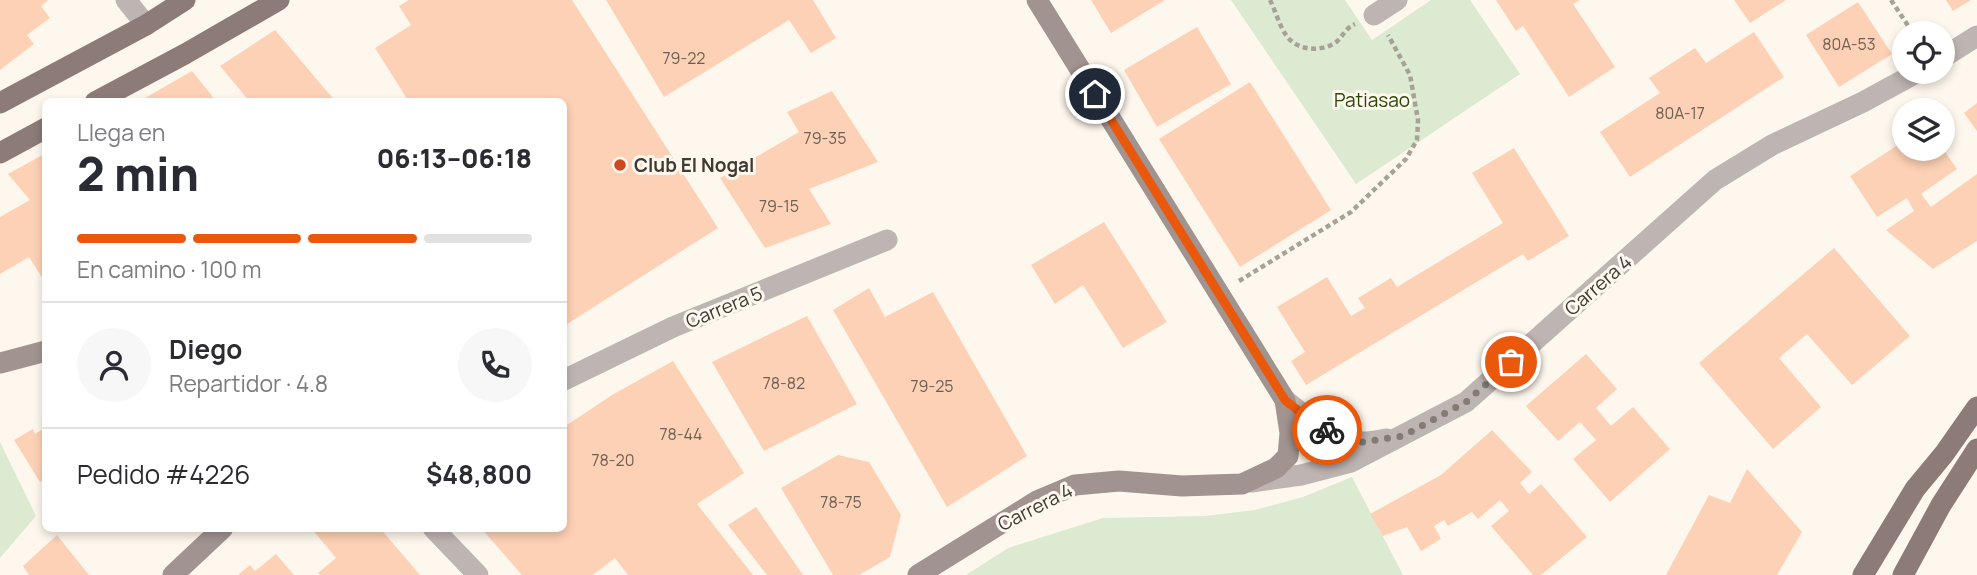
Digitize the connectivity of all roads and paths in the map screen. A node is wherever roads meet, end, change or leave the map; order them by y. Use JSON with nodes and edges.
{"nodes":[{"id":1,"x":127,"y":0,"type":"edge"},
{"id":2,"x":185,"y":0,"type":"edge"},
{"id":3,"x":279,"y":0,"type":"edge"},
{"id":4,"x":1037,"y":0,"type":"edge"},
{"id":5,"x":1270,"y":0,"type":"edge"},
{"id":6,"x":1397,"y":0,"type":"edge"},
{"id":7,"x":1891,"y":0,"type":"edge"},
{"id":8,"x":1374,"y":15,"type":"joint"},
{"id":9,"x":1905,"y":21,"type":"edge"},
{"id":10,"x":146,"y":25,"type":"junction"},
{"id":11,"x":1977,"y":36,"type":"edge"},
{"id":12,"x":1395,"y":45,"type":"dead end"},
{"id":13,"x":1955,"y":50,"type":"edge"},
{"id":14,"x":1896,"y":84,"type":"edge"},
{"id":15,"x":102,"y":98,"type":"edge"},
{"id":16,"x":0,"y":103,"type":"edge"},
{"id":17,"x":42,"y":130,"type":"edge"},
{"id":18,"x":0,"y":153,"type":"edge"},
{"id":19,"x":887,"y":240,"type":"dead end"},
{"id":20,"x":1231,"y":285,"type":"dead end"},
{"id":21,"x":42,"y":352,"type":"edge"},
{"id":22,"x":0,"y":363,"type":"edge"},
{"id":23,"x":567,"y":379,"type":"edge"},
{"id":24,"x":1285,"y":400,"type":"junction"},
{"id":25,"x":1977,"y":407,"type":"edge"},
{"id":26,"x":1403,"y":436,"type":"junction"},
{"id":27,"x":1977,"y":449,"type":"edge"},
{"id":28,"x":1242,"y":484,"type":"junction"},
{"id":29,"x":219,"y":532,"type":"edge"},
{"id":30,"x":437,"y":532,"type":"edge"},
{"id":31,"x":173,"y":575,"type":"edge"},
{"id":32,"x":478,"y":575,"type":"edge"},
{"id":33,"x":918,"y":575,"type":"edge"},
{"id":34,"x":1863,"y":575,"type":"edge"},
{"id":35,"x":1903,"y":575,"type":"edge"}],
"edges":[{"from":1,"to":10,"type":"street"},
{"from":2,"to":10,"type":"main road"},
{"from":3,"to":15,"type":"main road"},
{"from":4,"to":24,"type":"street"},
{"from":5,"to":8,"type":"path"},
{"from":6,"to":8,"type":"street"},
{"from":7,"to":9,"type":"path"},
{"from":10,"to":16,"type":"main road"},
{"from":11,"to":13,"type":"street"},
{"from":12,"to":20,"type":"path"},
{"from":14,"to":26,"type":"street","name":"Carrera 4"},
{"from":17,"to":18,"type":"main road"},
{"from":19,"to":23,"type":"street","name":"Carrera 5"},
{"from":21,"to":22,"type":"street"},
{"from":24,"to":26,"type":"street"},
{"from":24,"to":28,"type":"street"},
{"from":25,"to":34,"type":"main road"},
{"from":26,"to":28,"type":"street","name":"Carrera 4"},
{"from":27,"to":35,"type":"main road"},
{"from":28,"to":33,"type":"street","name":"Carrera 4"},
{"from":29,"to":31,"type":"street"},
{"from":30,"to":32,"type":"street"}]}
